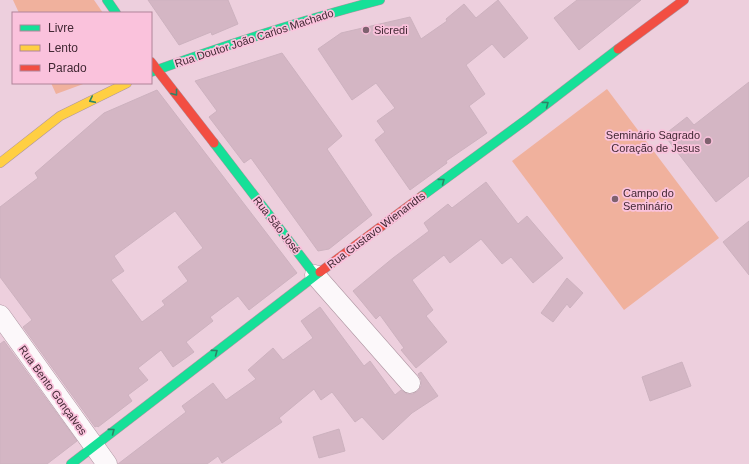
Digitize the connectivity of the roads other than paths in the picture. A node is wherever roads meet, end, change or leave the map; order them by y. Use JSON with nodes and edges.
{"nodes":[{"id":1,"x":107,"y":0,"type":"edge"},
{"id":2,"x":380,"y":0,"type":"edge"},
{"id":3,"x":684,"y":0,"type":"edge"},
{"id":4,"x":115,"y":12,"type":"edge"},
{"id":5,"x":154,"y":71,"type":"edge"},
{"id":6,"x":125,"y":84,"type":"edge"},
{"id":7,"x":0,"y":163,"type":"edge"},
{"id":8,"x":315,"y":275,"type":"junction"},
{"id":9,"x":0,"y":315,"type":"edge"},
{"id":10,"x":410,"y":383,"type":"dead end"},
{"id":11,"x":94,"y":445,"type":"junction"},
{"id":12,"x":70,"y":464,"type":"edge"},
{"id":13,"x":107,"y":464,"type":"edge"}],
"edges":[{"from":1,"to":4,"type":"main road"},
{"from":2,"to":5,"type":"main road","name":"Rua Doutor João Carlos Machado"},
{"from":8,"to":3,"type":"main road","name":"Rua Gustavo Wienandts","one_way":true},
{"from":5,"to":8,"type":"main road","name":"Rua São José","one_way":true},
{"from":6,"to":7,"type":"main road","one_way":true},
{"from":8,"to":10,"type":"street","name":"Rua São José"},
{"from":11,"to":8,"type":"main road","name":"Rua Gustavo Wienandts","one_way":true},
{"from":9,"to":11,"type":"street","name":"Rua Bento Gonçalves"},
{"from":11,"to":12,"type":"main road","name":"Rua Gustavo Wienandts"},
{"from":11,"to":13,"type":"street","name":"Rua Bento Gonçalves"}]}
